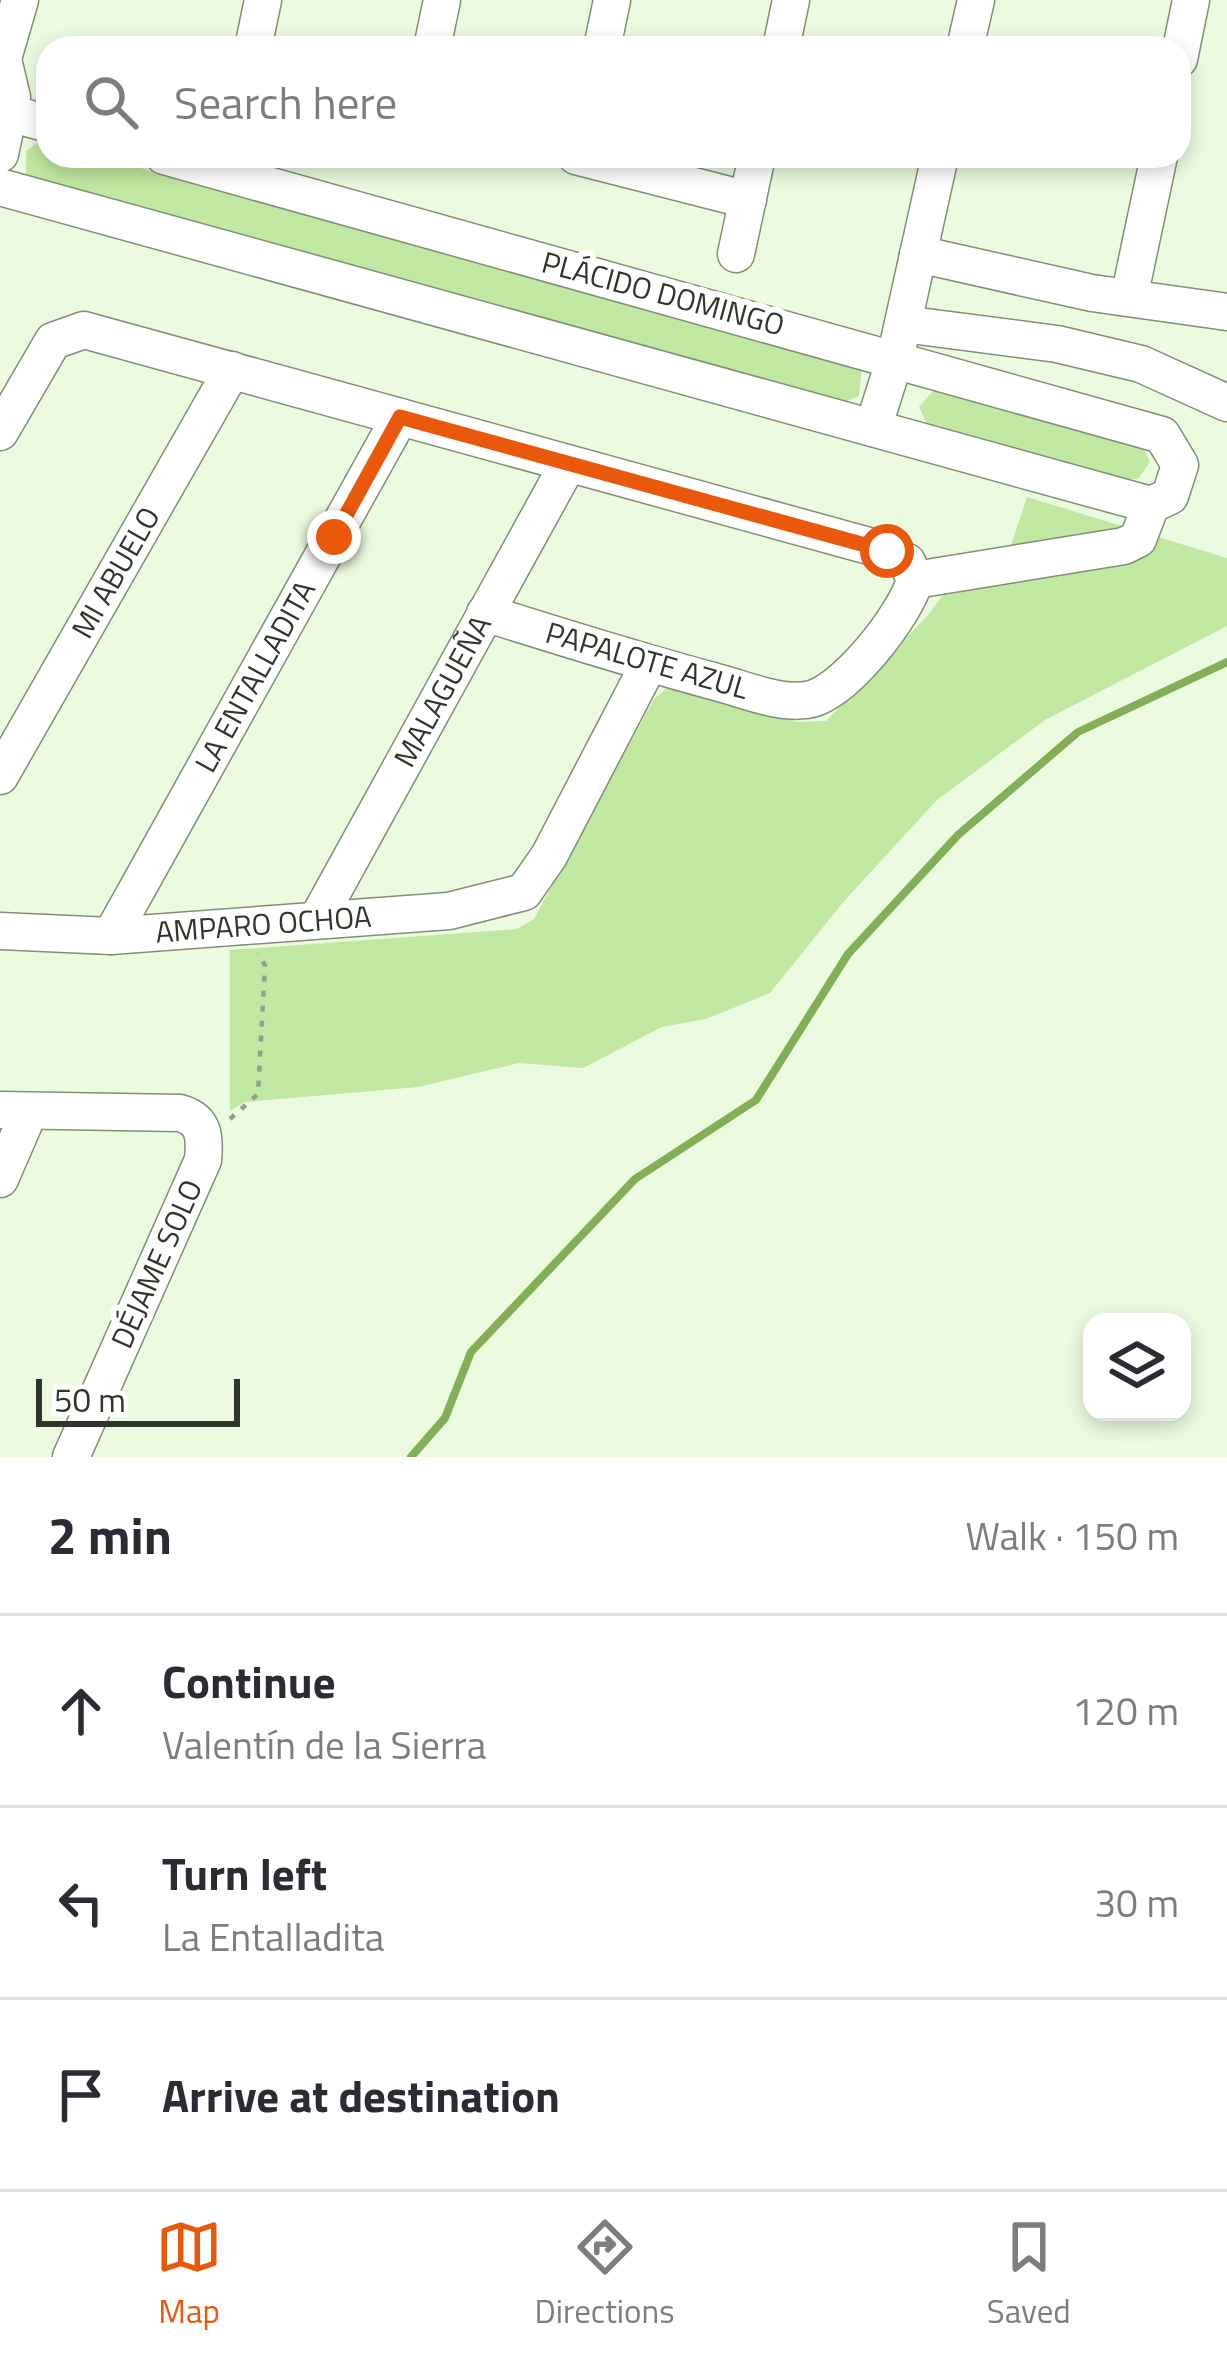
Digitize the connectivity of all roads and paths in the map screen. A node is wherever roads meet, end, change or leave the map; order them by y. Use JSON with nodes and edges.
{"nodes":[{"id":1,"x":20,"y":0,"type":"edge"},
{"id":2,"x":263,"y":0,"type":"edge"},
{"id":3,"x":442,"y":0,"type":"edge"},
{"id":4,"x":612,"y":0,"type":"edge"},
{"id":5,"x":791,"y":0,"type":"edge"},
{"id":6,"x":976,"y":0,"type":"edge"},
{"id":7,"x":1191,"y":0,"type":"edge"},
{"id":8,"x":256,"y":36,"type":"edge"},
{"id":9,"x":434,"y":36,"type":"edge"},
{"id":10,"x":604,"y":36,"type":"edge"},
{"id":11,"x":784,"y":36,"type":"edge"},
{"id":12,"x":968,"y":36,"type":"edge"},
{"id":13,"x":1184,"y":36,"type":"edge"},
{"id":14,"x":2,"y":51,"type":"edge"},
{"id":15,"x":10,"y":113,"type":"junction"},
{"id":16,"x":36,"y":121,"type":"edge"},
{"id":17,"x":0,"y":154,"type":"edge"},
{"id":18,"x":212,"y":168,"type":"edge"},
{"id":19,"x":624,"y":168,"type":"edge"},
{"id":20,"x":755,"y":168,"type":"edge"},
{"id":21,"x":937,"y":168,"type":"edge"},
{"id":22,"x":1157,"y":168,"type":"edge"},
{"id":23,"x":0,"y":187,"type":"edge"},
{"id":24,"x":748,"y":200,"type":"junction"},
{"id":25,"x":736,"y":254,"type":"dead end"},
{"id":26,"x":918,"y":254,"type":"junction"},
{"id":27,"x":1130,"y":298,"type":"junction"},
{"id":28,"x":1227,"y":311,"type":"edge"},
{"id":29,"x":899,"y":341,"type":"junction"},
{"id":30,"x":232,"y":370,"type":"junction"},
{"id":31,"x":1227,"y":403,"type":"edge"},
{"id":32,"x":400,"y":417,"type":"junction"},
{"id":33,"x":873,"y":428,"type":"junction"},
{"id":34,"x":0,"y":432,"type":"edge"},
{"id":35,"x":568,"y":464,"type":"junction"},
{"id":36,"x":1151,"y":505,"type":"junction"},
{"id":37,"x":914,"y":575,"type":"junction"},
{"id":38,"x":484,"y":613,"type":"junction"},
{"id":39,"x":649,"y":664,"type":"junction"},
{"id":40,"x":0,"y":776,"type":"edge"},
{"id":41,"x":317,"y":920,"type":"junction"},
{"id":42,"x":230,"y":927,"type":"junction"},
{"id":43,"x":0,"y":931,"type":"edge"},
{"id":44,"x":111,"y":936,"type":"junction"},
{"id":45,"x":15,"y":1111,"type":"edge"},
{"id":46,"x":205,"y":1135,"type":"junction"},
{"id":47,"x":0,"y":1179,"type":"edge"},
{"id":48,"x":71,"y":1457,"type":"edge"}],
"edges":[{"from":1,"to":14,"type":"street"},
{"from":2,"to":8,"type":"street"},
{"from":3,"to":9,"type":"street"},
{"from":4,"to":10,"type":"street"},
{"from":5,"to":11,"type":"street"},
{"from":6,"to":12,"type":"street"},
{"from":7,"to":13,"type":"street"},
{"from":14,"to":15,"type":"street"},
{"from":15,"to":16,"type":"street"},
{"from":15,"to":17,"type":"street"},
{"from":18,"to":29,"type":"street","name":"PLÁCIDO DOMINGO"},
{"from":19,"to":24,"type":"street"},
{"from":20,"to":24,"type":"street"},
{"from":21,"to":26,"type":"street"},
{"from":22,"to":27,"type":"street"},
{"from":23,"to":33,"type":"street"},
{"from":24,"to":25,"type":"street"},
{"from":26,"to":27,"type":"street"},
{"from":26,"to":29,"type":"street"},
{"from":27,"to":28,"type":"street"},
{"from":29,"to":31,"type":"street"},
{"from":29,"to":33,"type":"street"},
{"from":29,"to":36,"type":"street","name":"PLÁCIDO DOMINGO"},
{"from":30,"to":32,"type":"street"},
{"from":30,"to":34,"type":"street"},
{"from":30,"to":40,"type":"street","name":"MI ABUELO"},
{"from":32,"to":35,"type":"street"},
{"from":32,"to":44,"type":"street","name":"LA ENTALLADITA"},
{"from":33,"to":36,"type":"street"},
{"from":35,"to":37,"type":"street"},
{"from":35,"to":38,"type":"street","name":"MALAGUEÑA"},
{"from":36,"to":37,"type":"street"},
{"from":37,"to":39,"type":"street","name":"PAPALOTE AZUL"},
{"from":38,"to":39,"type":"street","name":"PAPALOTE AZUL"},
{"from":38,"to":41,"type":"street","name":"MALAGUEÑA"},
{"from":39,"to":41,"type":"street","name":"AMPARO OCHOA"},
{"from":41,"to":42,"type":"street","name":"AMPARO OCHOA"},
{"from":42,"to":44,"type":"street","name":"AMPARO OCHOA"},
{"from":42,"to":46,"type":"path"},
{"from":43,"to":44,"type":"street","name":"AMPARO OCHOA"},
{"from":45,"to":46,"type":"street"},
{"from":45,"to":47,"type":"street"},
{"from":46,"to":48,"type":"street","name":"DÉJAME SOLO"}]}
